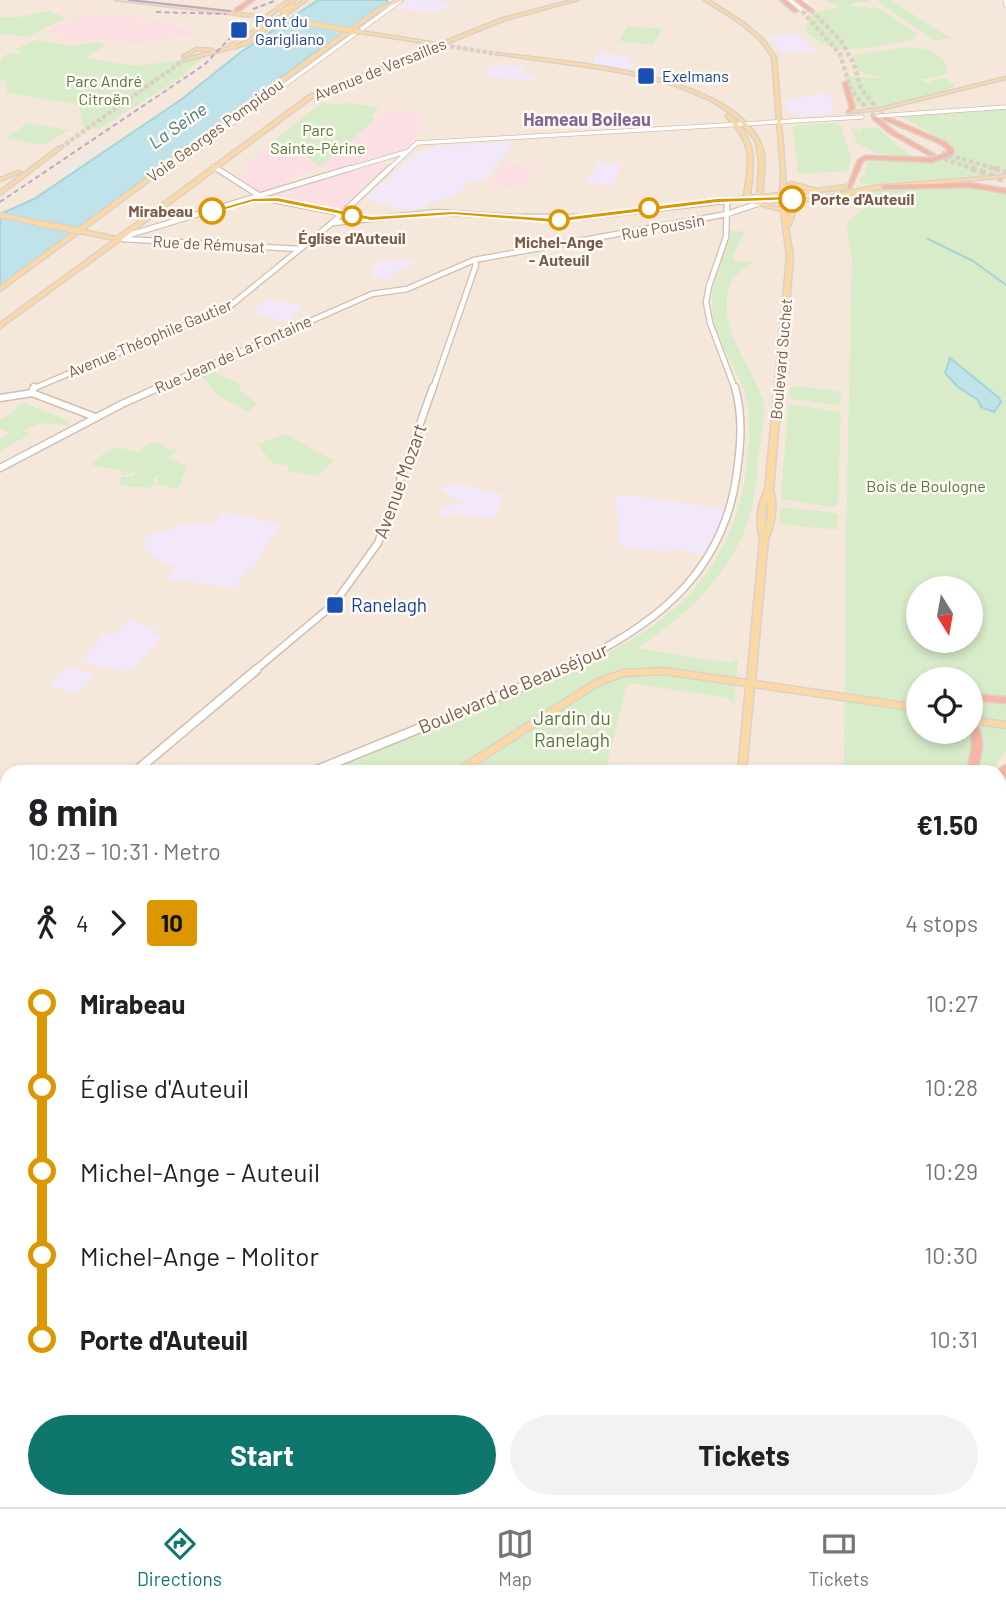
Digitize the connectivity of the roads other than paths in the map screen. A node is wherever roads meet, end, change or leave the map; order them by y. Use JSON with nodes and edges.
{"nodes":[{"id":1,"x":117,"y":0,"type":"edge"},
{"id":2,"x":144,"y":0,"type":"edge"},
{"id":3,"x":252,"y":0,"type":"edge"},
{"id":4,"x":303,"y":0,"type":"edge"},
{"id":5,"x":576,"y":0,"type":"edge"},
{"id":6,"x":706,"y":0,"type":"edge"},
{"id":7,"x":782,"y":0,"type":"edge"},
{"id":8,"x":788,"y":0,"type":"edge"},
{"id":9,"x":797,"y":0,"type":"edge"},
{"id":10,"x":803,"y":0,"type":"edge"},
{"id":11,"x":400,"y":1,"type":"edge"},
{"id":12,"x":293,"y":2,"type":"edge"},
{"id":13,"x":235,"y":12,"type":"junction"},
{"id":14,"x":273,"y":18,"type":"junction"},
{"id":15,"x":431,"y":43,"type":"tunnel mouth"},
{"id":16,"x":230,"y":48,"type":"junction"},
{"id":17,"x":193,"y":51,"type":"junction"},
{"id":18,"x":209,"y":52,"type":"junction"},
{"id":19,"x":498,"y":54,"type":"tunnel mouth"},
{"id":20,"x":200,"y":55,"type":"junction"},
{"id":21,"x":537,"y":60,"type":"junction"},
{"id":22,"x":1006,"y":78,"type":"edge"},
{"id":23,"x":845,"y":83,"type":"dead end"},
{"id":24,"x":1006,"y":107,"type":"edge"},
{"id":25,"x":881,"y":109,"type":"junction"},
{"id":26,"x":847,"y":115,"type":"junction"},
{"id":27,"x":895,"y":115,"type":"junction"},
{"id":28,"x":879,"y":117,"type":"junction"},
{"id":29,"x":779,"y":122,"type":"junction"},
{"id":30,"x":746,"y":124,"type":"junction"},
{"id":31,"x":737,"y":125,"type":"junction"},
{"id":32,"x":439,"y":144,"type":"junction"},
{"id":33,"x":201,"y":146,"type":"joint"},
{"id":34,"x":400,"y":156,"type":"junction"},
{"id":35,"x":214,"y":167,"type":"junction"},
{"id":36,"x":163,"y":168,"type":"junction"},
{"id":37,"x":783,"y":173,"type":"junction"},
{"id":38,"x":1006,"y":178,"type":"edge"},
{"id":39,"x":0,"y":180,"type":"edge"},
{"id":40,"x":962,"y":180,"type":"junction"},
{"id":41,"x":981,"y":180,"type":"joint"},
{"id":42,"x":997,"y":181,"type":"junction"},
{"id":43,"x":791,"y":184,"type":"junction"},
{"id":44,"x":884,"y":187,"type":"junction"},
{"id":45,"x":1006,"y":188,"type":"edge"},
{"id":46,"x":849,"y":189,"type":"junction"},
{"id":47,"x":819,"y":190,"type":"junction"},
{"id":48,"x":0,"y":193,"type":"edge"},
{"id":49,"x":798,"y":193,"type":"junction"},
{"id":50,"x":260,"y":196,"type":"junction"},
{"id":51,"x":747,"y":196,"type":"junction"},
{"id":52,"x":759,"y":198,"type":"junction"},
{"id":53,"x":729,"y":200,"type":"junction"},
{"id":54,"x":796,"y":200,"type":"junction"},
{"id":55,"x":782,"y":203,"type":"junction"},
{"id":56,"x":738,"y":209,"type":"junction"},
{"id":57,"x":727,"y":214,"type":"junction"},
{"id":58,"x":791,"y":214,"type":"junction"},
{"id":59,"x":0,"y":215,"type":"edge"},
{"id":60,"x":341,"y":215,"type":"junction"},
{"id":61,"x":353,"y":222,"type":"junction"},
{"id":62,"x":332,"y":223,"type":"junction"},
{"id":63,"x":787,"y":227,"type":"junction"},
{"id":64,"x":118,"y":239,"type":"junction"},
{"id":65,"x":300,"y":249,"type":"junction"},
{"id":66,"x":474,"y":260,"type":"junction"},
{"id":67,"x":0,"y":289,"type":"edge"},
{"id":68,"x":0,"y":326,"type":"edge"},
{"id":69,"x":33,"y":393,"type":"junction"},
{"id":70,"x":0,"y":398,"type":"edge"},
{"id":71,"x":95,"y":417,"type":"junction"},
{"id":72,"x":0,"y":468,"type":"edge"},
{"id":73,"x":751,"y":684,"type":"junction"},
{"id":74,"x":840,"y":697,"type":"joint"},
{"id":75,"x":983,"y":698,"type":"edge"},
{"id":76,"x":1006,"y":700,"type":"edge"},
{"id":77,"x":906,"y":707,"type":"edge"},
{"id":78,"x":983,"y":720,"type":"edge"},
{"id":79,"x":1006,"y":722,"type":"edge"},
{"id":80,"x":976,"y":744,"type":"edge"},
{"id":81,"x":143,"y":765,"type":"edge"},
{"id":82,"x":329,"y":765,"type":"edge"},
{"id":83,"x":468,"y":765,"type":"edge"},
{"id":84,"x":743,"y":765,"type":"edge"},
{"id":85,"x":973,"y":765,"type":"edge"}],
"edges":[{"from":1,"to":13,"type":"main road"},
{"from":2,"to":13,"type":"main road"},
{"from":3,"to":13,"type":"highway"},
{"from":4,"to":12,"type":"main road"},
{"from":4,"to":14,"type":"main road"},
{"from":5,"to":35,"type":"main road","name":"Avenue de Versailles"},
{"from":6,"to":29,"type":"main road","name":"Boulevard Suchet"},
{"from":7,"to":8,"type":"highway"},
{"from":9,"to":10,"type":"highway"},
{"from":11,"to":33,"type":"street"},
{"from":11,"to":36,"type":"main road","name":"Voie Georges Pompidou"},
{"from":12,"to":14,"type":"main road"},
{"from":12,"to":14,"type":"main road"},
{"from":12,"to":14,"type":"main road","bridge":true},
{"from":13,"to":14,"type":"main road"},
{"from":14,"to":15,"type":"main road","bridge":true},
{"from":14,"to":16,"type":"main road"},
{"from":14,"to":16,"type":"main road"},
{"from":14,"to":16,"type":"main road"},
{"from":16,"to":18,"type":"main road"},
{"from":17,"to":18,"type":"main road"},
{"from":17,"to":20,"type":"main road"},
{"from":17,"to":20,"type":"main road"},
{"from":18,"to":20,"type":"main road"},
{"from":19,"to":21,"type":"main road"},
{"from":21,"to":30,"type":"main road"},
{"from":21,"to":31,"type":"main road"},
{"from":22,"to":25,"type":"main road"},
{"from":23,"to":26,"type":"highway"},
{"from":24,"to":27,"type":"street"},
{"from":25,"to":26,"type":"main road"},
{"from":25,"to":27,"type":"street"},
{"from":25,"to":28,"type":"main road"},
{"from":26,"to":28,"type":"main road"},
{"from":26,"to":29,"type":"street"},
{"from":27,"to":28,"type":"street"},
{"from":28,"to":28,"type":"highway"},
{"from":28,"to":46,"type":"highway"},
{"from":29,"to":30,"type":"street"},
{"from":29,"to":37,"type":"main road","name":"Boulevard Suchet"},
{"from":30,"to":31,"type":"street"},
{"from":30,"to":52,"type":"main road"},
{"from":31,"to":32,"type":"street"},
{"from":31,"to":51,"type":"main road"},
{"from":32,"to":34,"type":"street"},
{"from":32,"to":34,"type":"street","name":"Avenue Théophile Gautier"},
{"from":33,"to":36,"type":"main road"},
{"from":34,"to":50,"type":"street"},
{"from":34,"to":60,"type":"street","name":"Avenue Théophile Gautier"},
{"from":35,"to":50,"type":"street"},
{"from":35,"to":64,"type":"main road","name":"Avenue de Versailles"},
{"from":36,"to":67,"type":"main road","name":"Voie Georges Pompidou"},
{"from":37,"to":43,"type":"main road"},
{"from":37,"to":55,"type":"main road","name":"Boulevard Suchet"},
{"from":38,"to":42,"type":"main road"},
{"from":39,"to":48,"type":"main road"},
{"from":40,"to":41,"type":"main road"},
{"from":40,"to":42,"type":"main road"},
{"from":40,"to":44,"type":"main road"},
{"from":41,"to":42,"type":"highway"},
{"from":42,"to":45,"type":"highway"},
{"from":43,"to":47,"type":"main road"},
{"from":43,"to":49,"type":"main road"},
{"from":44,"to":45,"type":"highway"},
{"from":44,"to":46,"type":"main road"},
{"from":46,"to":47,"type":"main road"},
{"from":46,"to":54,"type":"main road"},
{"from":47,"to":49,"type":"main road"},
{"from":49,"to":54,"type":"main road","name":"Boulevard Suchet"},
{"from":49,"to":55,"type":"main road"},
{"from":50,"to":60,"type":"street"},
{"from":50,"to":64,"type":"street"},
{"from":51,"to":52,"type":"main road"},
{"from":51,"to":53,"type":"street"},
{"from":52,"to":55,"type":"main road"},
{"from":52,"to":55,"type":"main road"},
{"from":52,"to":56,"type":"street","name":"Rue Poussin"},
{"from":53,"to":56,"type":"street"},
{"from":53,"to":57,"type":"street","name":"Boulevard de Beauséjour"},
{"from":53,"to":61,"type":"street"},
{"from":54,"to":55,"type":"main road"},
{"from":54,"to":58,"type":"main road","name":"Boulevard Suchet"},
{"from":55,"to":58,"type":"main road"},
{"from":55,"to":63,"type":"main road","name":"Boulevard Suchet"},
{"from":56,"to":57,"type":"street","name":"Rue Poussin"},
{"from":57,"to":66,"type":"street","name":"Rue Poussin"},
{"from":57,"to":82,"type":"street","name":"Boulevard de Beauséjour"},
{"from":58,"to":63,"type":"main road","name":"Boulevard Suchet"},
{"from":59,"to":64,"type":"main road","bridge":true},
{"from":60,"to":61,"type":"street"},
{"from":60,"to":62,"type":"street","name":"Avenue Théophile Gautier"},
{"from":61,"to":62,"type":"street"},
{"from":62,"to":65,"type":"street","name":"Avenue Théophile Gautier"},
{"from":63,"to":73,"type":"main road","name":"Boulevard Suchet"},
{"from":64,"to":65,"type":"street","name":"Rue de Rémusat"},
{"from":64,"to":68,"type":"main road","name":"Avenue de Versailles"},
{"from":65,"to":69,"type":"street","name":"Avenue Théophile Gautier"},
{"from":66,"to":71,"type":"street","name":"Rue Jean de La Fontaine"},
{"from":66,"to":81,"type":"street","name":"Avenue Mozart"},
{"from":69,"to":70,"type":"street"},
{"from":69,"to":71,"type":"street"},
{"from":71,"to":72,"type":"street","name":"Rue Jean de La Fontaine"},
{"from":73,"to":74,"type":"main road"},
{"from":73,"to":83,"type":"main road"},
{"from":73,"to":84,"type":"main road","name":"Boulevard Suchet"},
{"from":74,"to":77,"type":"main road"},
{"from":75,"to":76,"type":"highway"},
{"from":78,"to":79,"type":"main road"},
{"from":80,"to":85,"type":"highway"}]}
